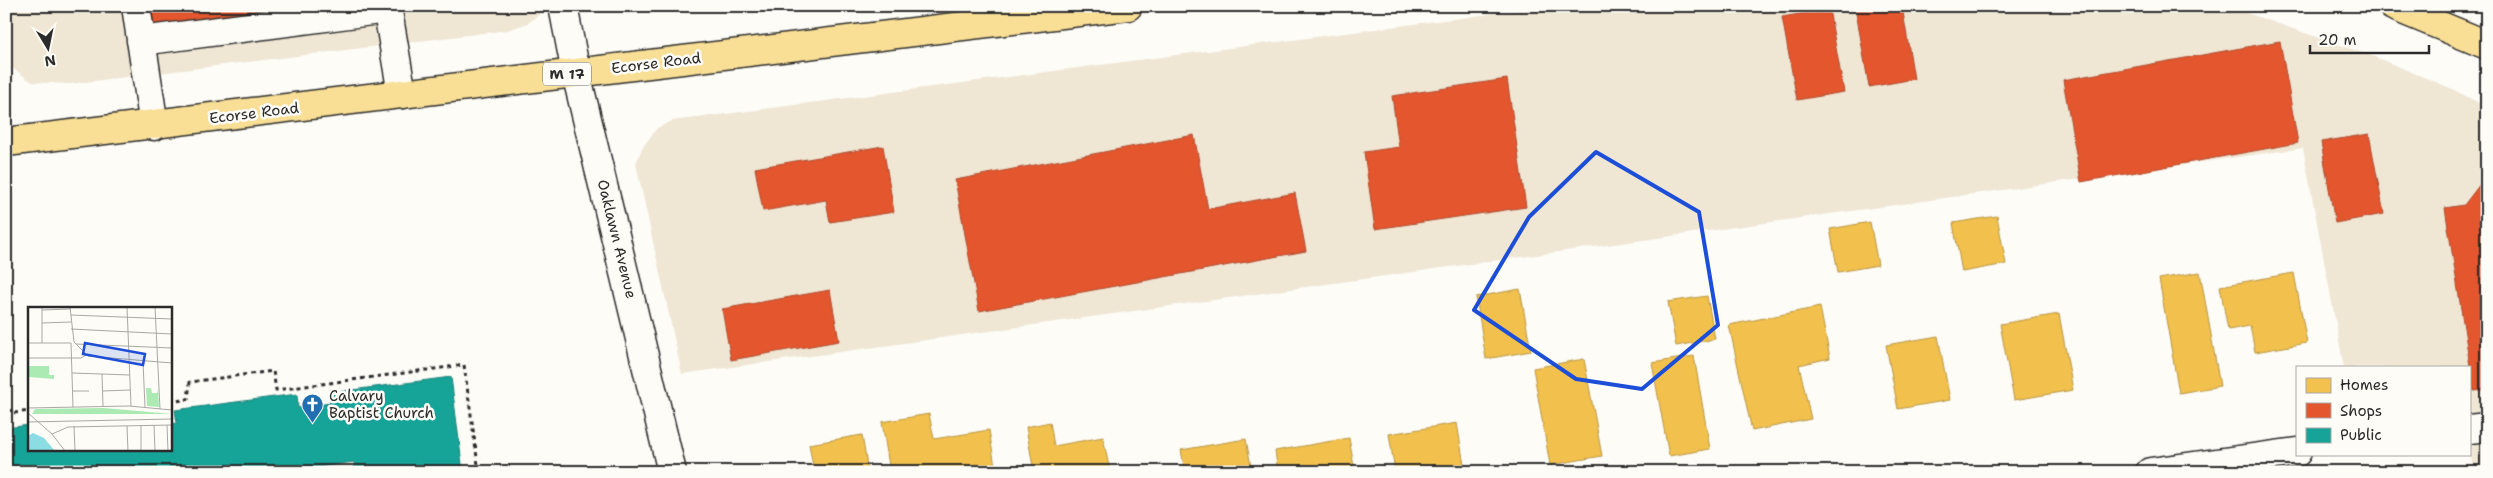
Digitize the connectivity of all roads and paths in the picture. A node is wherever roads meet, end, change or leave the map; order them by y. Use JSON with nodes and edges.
{"nodes":[{"id":1,"x":136,"y":6,"type":"edge"},
{"id":2,"x":563,"y":6,"type":"edge"},
{"id":3,"x":1128,"y":6,"type":"edge"},
{"id":4,"x":2393,"y":6,"type":"edge"},
{"id":5,"x":387,"y":8,"type":"edge"},
{"id":6,"x":141,"y":41,"type":"junction"},
{"id":7,"x":2487,"y":45,"type":"edge"},
{"id":8,"x":576,"y":73,"type":"junction"},
{"id":9,"x":402,"y":94,"type":"junction"},
{"id":10,"x":154,"y":126,"type":"junction"},
{"id":11,"x":6,"y":142,"type":"edge"},
{"id":12,"x":171,"y":402,"type":"edge"},
{"id":13,"x":28,"y":411,"type":"edge"},
{"id":14,"x":6,"y":414,"type":"edge"},
{"id":15,"x":2487,"y":427,"type":"edge"},
{"id":16,"x":2470,"y":429,"type":"edge"},
{"id":17,"x":2296,"y":452,"type":"edge"},
{"id":18,"x":478,"y":472,"type":"edge"},
{"id":19,"x":672,"y":472,"type":"edge"},
{"id":20,"x":2150,"y":472,"type":"edge"}],
"edges":[{"from":1,"to":6,"type":"street"},
{"from":2,"to":8,"type":"street","name":"Oaklawn Avenue"},
{"from":3,"to":8,"type":"main road","name":"Ecorse Road","number":"M 17"},
{"from":4,"to":7,"type":"main road"},
{"from":5,"to":6,"type":"street"},
{"from":5,"to":9,"type":"street"},
{"from":6,"to":10,"type":"street"},
{"from":8,"to":9,"type":"main road","name":"Ecorse Road","number":"M 17"},
{"from":8,"to":19,"type":"street","name":"Oaklawn Avenue"},
{"from":9,"to":10,"type":"main road","name":"Ecorse Road","number":"M 17"},
{"from":10,"to":11,"type":"main road","name":"Ecorse Road","number":"M 17"},
{"from":12,"to":18,"type":"path"},
{"from":13,"to":14,"type":"path"},
{"from":15,"to":16,"type":"street"},
{"from":17,"to":20,"type":"street"}]}
